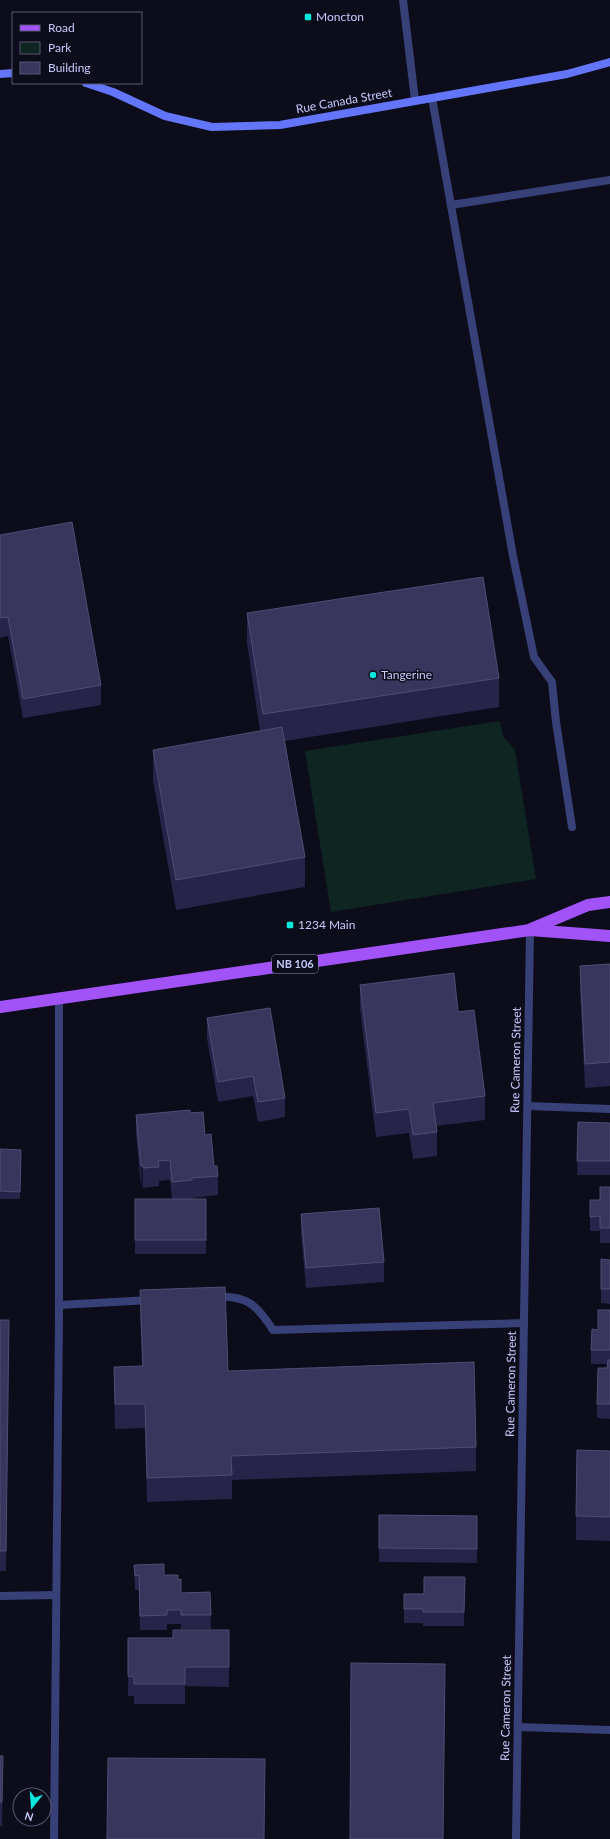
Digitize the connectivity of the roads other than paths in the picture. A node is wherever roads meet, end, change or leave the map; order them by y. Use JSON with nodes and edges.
{"nodes":[{"id":1,"x":403,"y":0,"type":"edge"},
{"id":2,"x":610,"y":62,"type":"edge"},
{"id":3,"x":12,"y":73,"type":"edge"},
{"id":4,"x":0,"y":74,"type":"edge"},
{"id":5,"x":89,"y":84,"type":"edge"},
{"id":6,"x":432,"y":98,"type":"junction"},
{"id":7,"x":415,"y":100,"type":"junction"},
{"id":8,"x":610,"y":180,"type":"edge"},
{"id":9,"x":451,"y":205,"type":"junction"},
{"id":10,"x":572,"y":827,"type":"dead end"},
{"id":11,"x":610,"y":902,"type":"edge"},
{"id":12,"x":530,"y":930,"type":"junction"},
{"id":13,"x":610,"y":936,"type":"edge"},
{"id":14,"x":59,"y":998,"type":"junction"},
{"id":15,"x":0,"y":1007,"type":"edge"},
{"id":16,"x":528,"y":1106,"type":"junction"},
{"id":17,"x":610,"y":1109,"type":"edge"},
{"id":18,"x":206,"y":1297,"type":"edge"},
{"id":19,"x":159,"y":1300,"type":"edge"},
{"id":20,"x":59,"y":1305,"type":"junction"},
{"id":21,"x":524,"y":1323,"type":"junction"},
{"id":22,"x":56,"y":1595,"type":"junction"},
{"id":23,"x":0,"y":1596,"type":"edge"},
{"id":24,"x":518,"y":1727,"type":"junction"},
{"id":25,"x":610,"y":1730,"type":"edge"},
{"id":26,"x":54,"y":1839,"type":"edge"},
{"id":27,"x":516,"y":1839,"type":"edge"}],
"edges":[{"from":1,"to":7,"type":"street"},
{"from":2,"to":6,"type":"street","name":"Rue Canada Street"},
{"from":3,"to":4,"type":"street"},
{"from":5,"to":7,"type":"street","name":"Rue Canada Street"},
{"from":6,"to":7,"type":"street","name":"Rue Canada Street"},
{"from":6,"to":9,"type":"street"},
{"from":8,"to":9,"type":"street"},
{"from":9,"to":10,"type":"street"},
{"from":11,"to":12,"type":"main road","number":"NB 106"},
{"from":12,"to":13,"type":"main road","number":"NB 106"},
{"from":12,"to":14,"type":"main road","number":"NB 106"},
{"from":12,"to":16,"type":"street","name":"Rue Cameron Street"},
{"from":14,"to":15,"type":"main road","number":"NB 106"},
{"from":14,"to":20,"type":"street"},
{"from":16,"to":17,"type":"street"},
{"from":16,"to":21,"type":"street","name":"Rue Cameron Street"},
{"from":18,"to":21,"type":"street"},
{"from":19,"to":20,"type":"street"},
{"from":20,"to":22,"type":"street"},
{"from":21,"to":24,"type":"street","name":"Rue Cameron Street"},
{"from":22,"to":23,"type":"street"},
{"from":22,"to":26,"type":"street"},
{"from":24,"to":25,"type":"street"},
{"from":24,"to":27,"type":"street","name":"Rue Cameron Street"}]}
